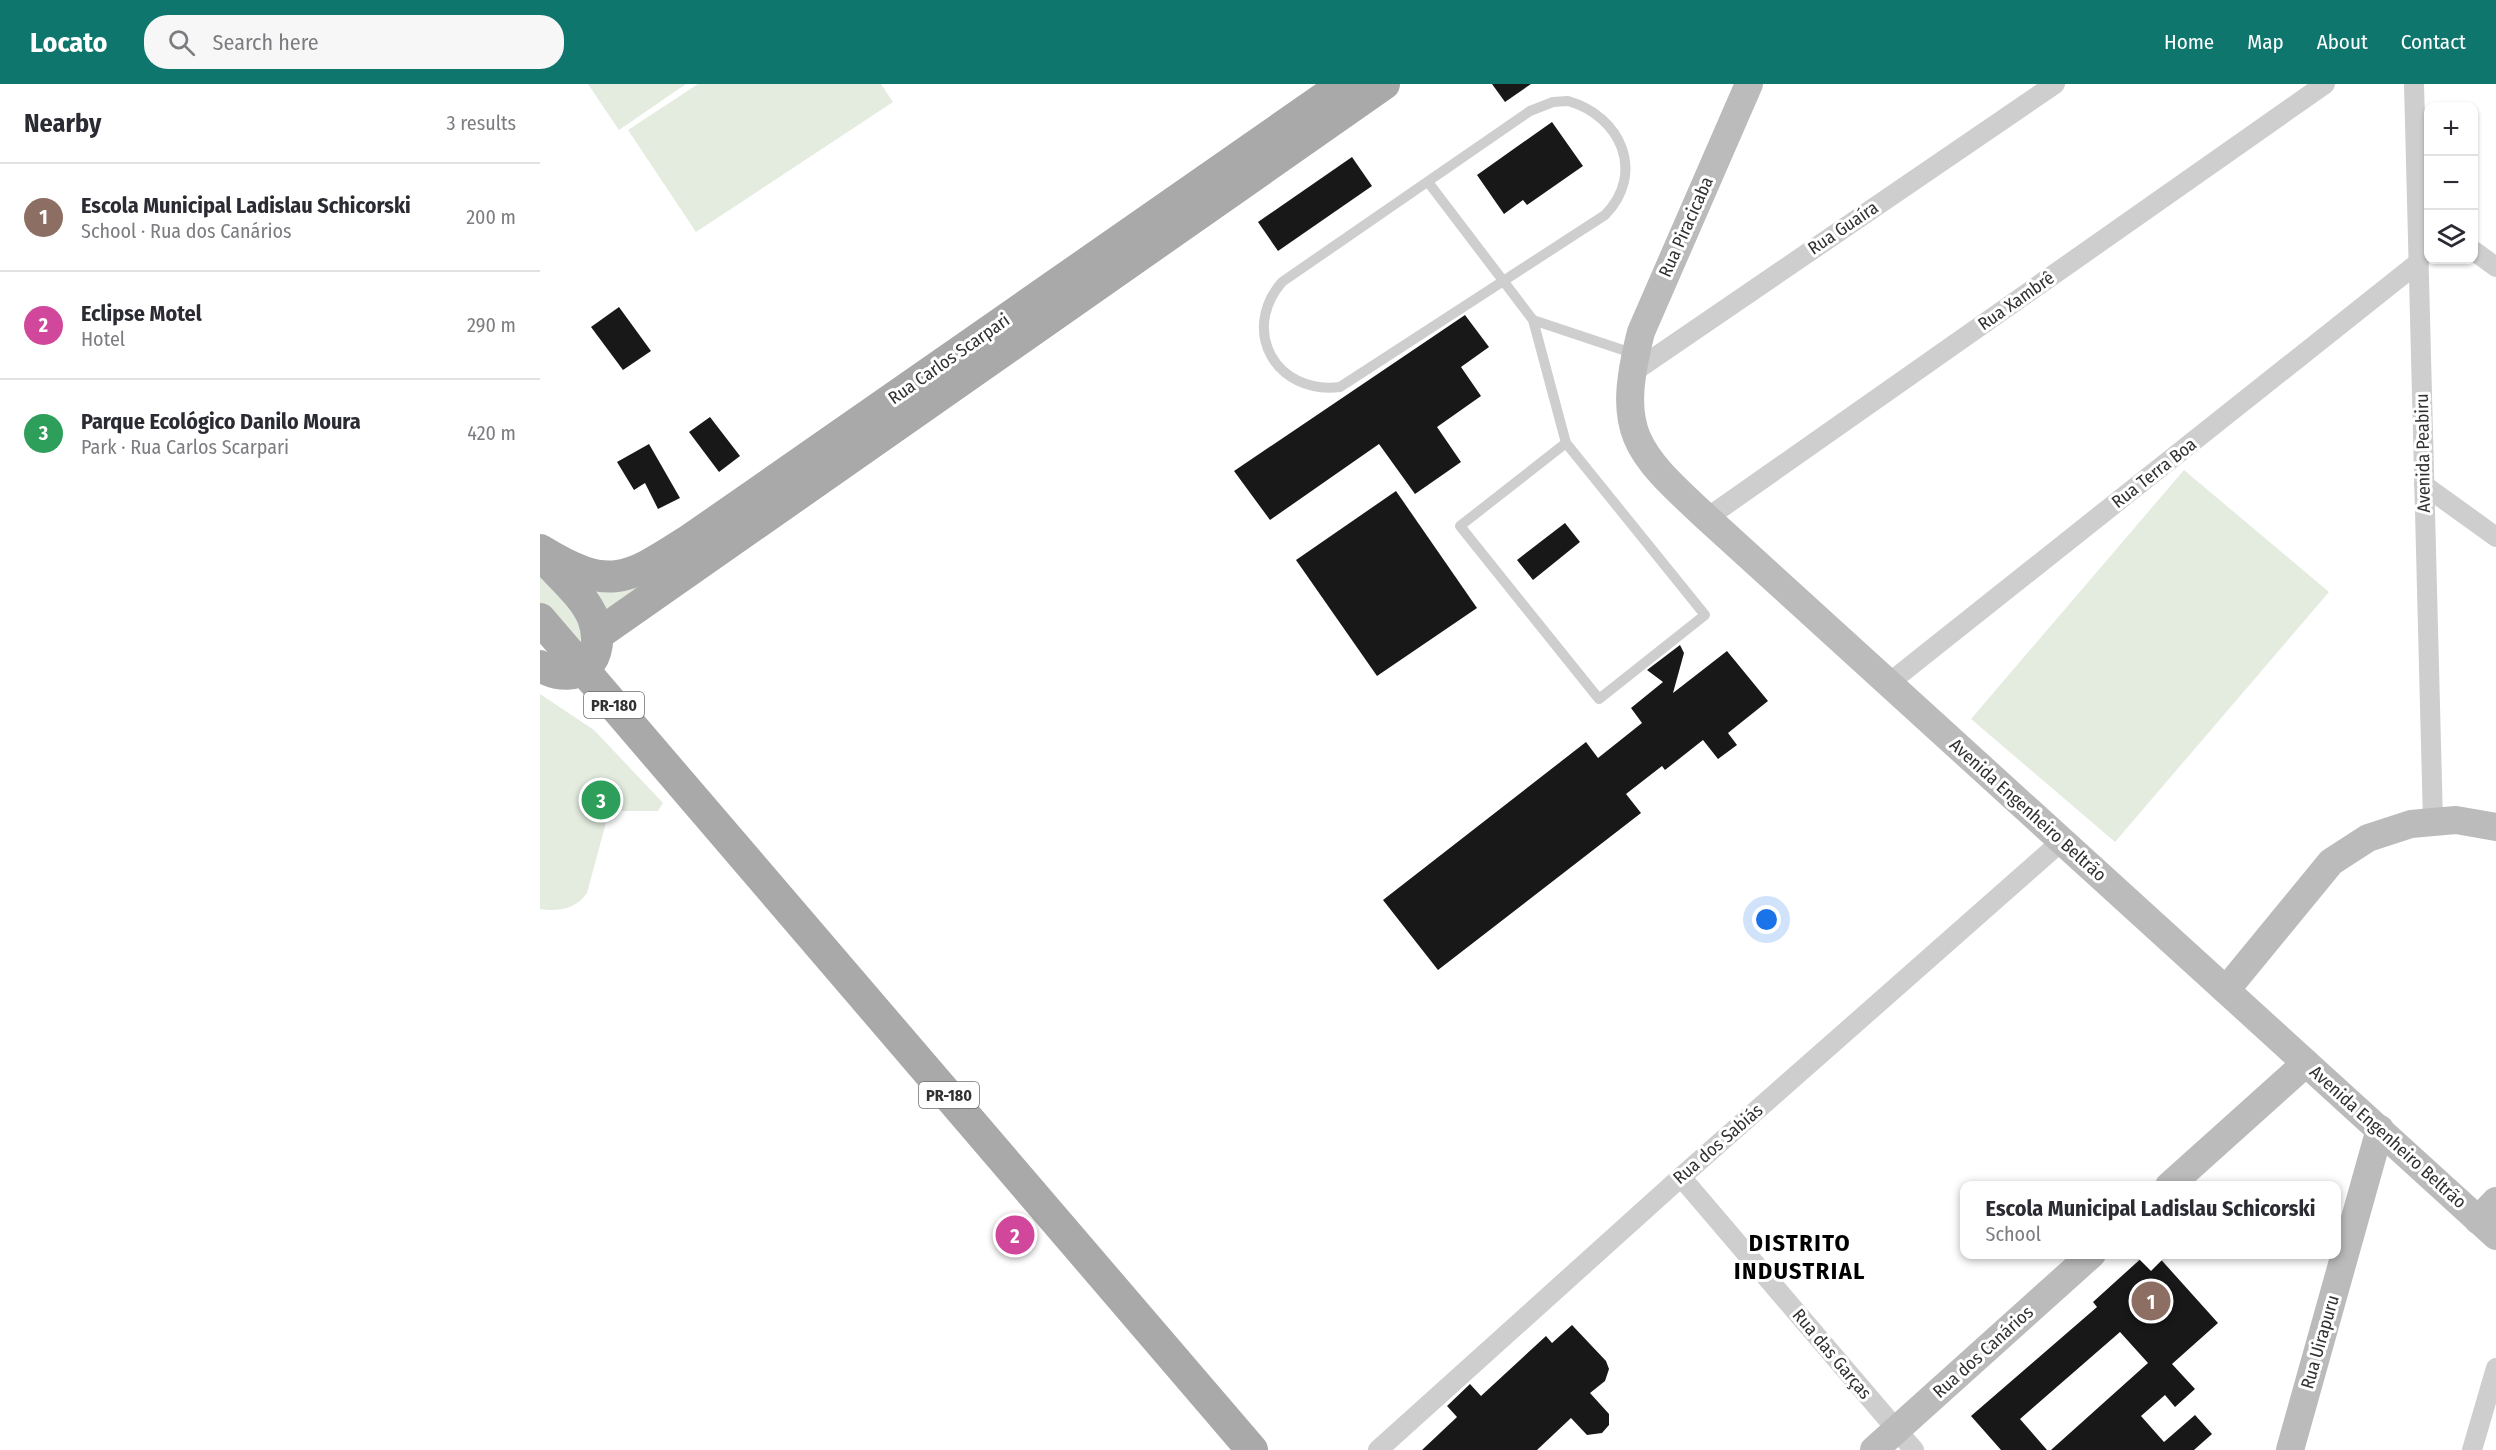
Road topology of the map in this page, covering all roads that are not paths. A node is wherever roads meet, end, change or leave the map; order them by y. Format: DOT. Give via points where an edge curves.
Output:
graph roads {
  1 [pos="1344,84"];
  2 [pos="1384,84"];
  3 [pos="1749,84"];
  4 [pos="2055,84"];
  5 [pos="2325,84"];
  6 [pos="2414,84"];
  7 [pos="1428,182"];
  8 [pos="2423,216"];
  9 [pos="2478,254"];
  10 [pos="2419,262"];
  11 [pos="2496,267"];
  12 [pos="1503,281"];
  13 [pos="1533,320"];
  14 [pos="1633,363"];
  15 [pos="1566,443"];
  16 [pos="2424,485"];
  17 [pos="1707,518"];
  18 [pos="732,526"];
  19 [pos="2496,537"];
  20 [pos="540,552"];
  21 [pos="540,619"];
  22 [pos="591,651"];
  23 [pos="545,668"];
  24 [pos="1889,683"];
  25 [pos="646,740"];
  26 [pos="2433,822"];
  27 [pos="2496,827"];
  28 [pos="2062,841"];
  29 [pos="2226,990"];
  30 [pos="2307,1063"];
  31 [pos="2380,1129"];
  32 [pos="1681,1177"];
  33 [pos="2174,1181"];
  34 [pos="2490,1219"];
  35 [pos="2087,1259"];
  36 [pos="2496,1368"];
  37 [pos="1905,1440"];
  38 [pos="1252,1450"];
  39 [pos="1378,1450"];
  40 [pos="1874,1450"];
  41 [pos="2290,1450"];
  42 [pos="2472,1450"];
  1 -- 18 [label="main road, Rua Carlos Scarpari"];
  2 -- 18 [label="main road, Rua Carlos Scarpari"];
  3 -- 14 [label="street, Rua Piracicaba" via="1641,332"];
  4 -- 14 [label="street, Rua Guaíra"];
  5 -- 17 [label="street, Rua Xambrê"];
  6 -- 8 [label="street, Avenida Peabiru"];
  7 -- 12 [label="lane"];
  7 -- 12 [label="lane" via="1539,106 1568,100 1595,111 1609,122 1624,152 1617,200 1605,215"];
  7 -- 12 [label="lane" via="1294,273 1273,292 1266,306 1263,336 1280,369 1312,387 1340,387"];
  8 -- 10 [label="street, Avenida Peabiru"];
  9 -- 11 [label="street"];
  10 -- 16 [label="street, Avenida Peabiru"];
  10 -- 24 [label="street, Rua Terra Boa"];
  12 -- 13 [label="lane"];
  13 -- 14 [label="lane"];
  13 -- 15 [label="lane"];
  14 -- 17 [label="street, Avenida Engenheiro Beltrão" via="1632,425 1645,457"];
  15 -- 15 [label="lane" via="1705,615 1599,699 1460,526"];
  16 -- 19 [label="street"];
  16 -- 26 [label="street, Avenida Peabiru"];
  17 -- 24 [label="street, Avenida Engenheiro Beltrão"];
  18 -- 20 [label="main road, Rua Carlos Scarpari" via="640,571 620,576 588,574"];
  18 -- 22 [label="main road, Rua Carlos Scarpari"];
  20 -- 22 [label="main road" via="592,616"];
  21 -- 22 [label="main road, PR-180"];
  22 -- 23 [label="main road" via="573,675"];
  22 -- 25 [label="main road, PR-180"];
  23 -- 25 [label="main road"];
  24 -- 28 [label="street, Avenida Engenheiro Beltrão"];
  25 -- 38 [label="main road, PR-180"];
  26 -- 27 [label="street" via="2456,820"];
  26 -- 29 [label="street" via="2411,824 2368,838 2331,862"];
  28 -- 29 [label="street, Avenida Engenheiro Beltrão"];
  28 -- 32 [label="street, Rua dos Sabiás"];
  29 -- 30 [label="street, Avenida Engenheiro Beltrão"];
  30 -- 31 [label="street, Avenida Engenheiro Beltrão"];
  30 -- 33 [label="street"];
  31 -- 34 [label="street, Avenida Engenheiro Beltrão"];
  31 -- 41 [label="street, Rua Uirapuru"];
  32 -- 37 [label="street, Rua das Garças"];
  32 -- 39 [label="street, Rua dos Sabiás"];
  35 -- 37 [label="street, Rua dos Canários"];
  36 -- 42 [label="street"];
  37 -- 40 [label="street, Rua dos Canários"];
}
